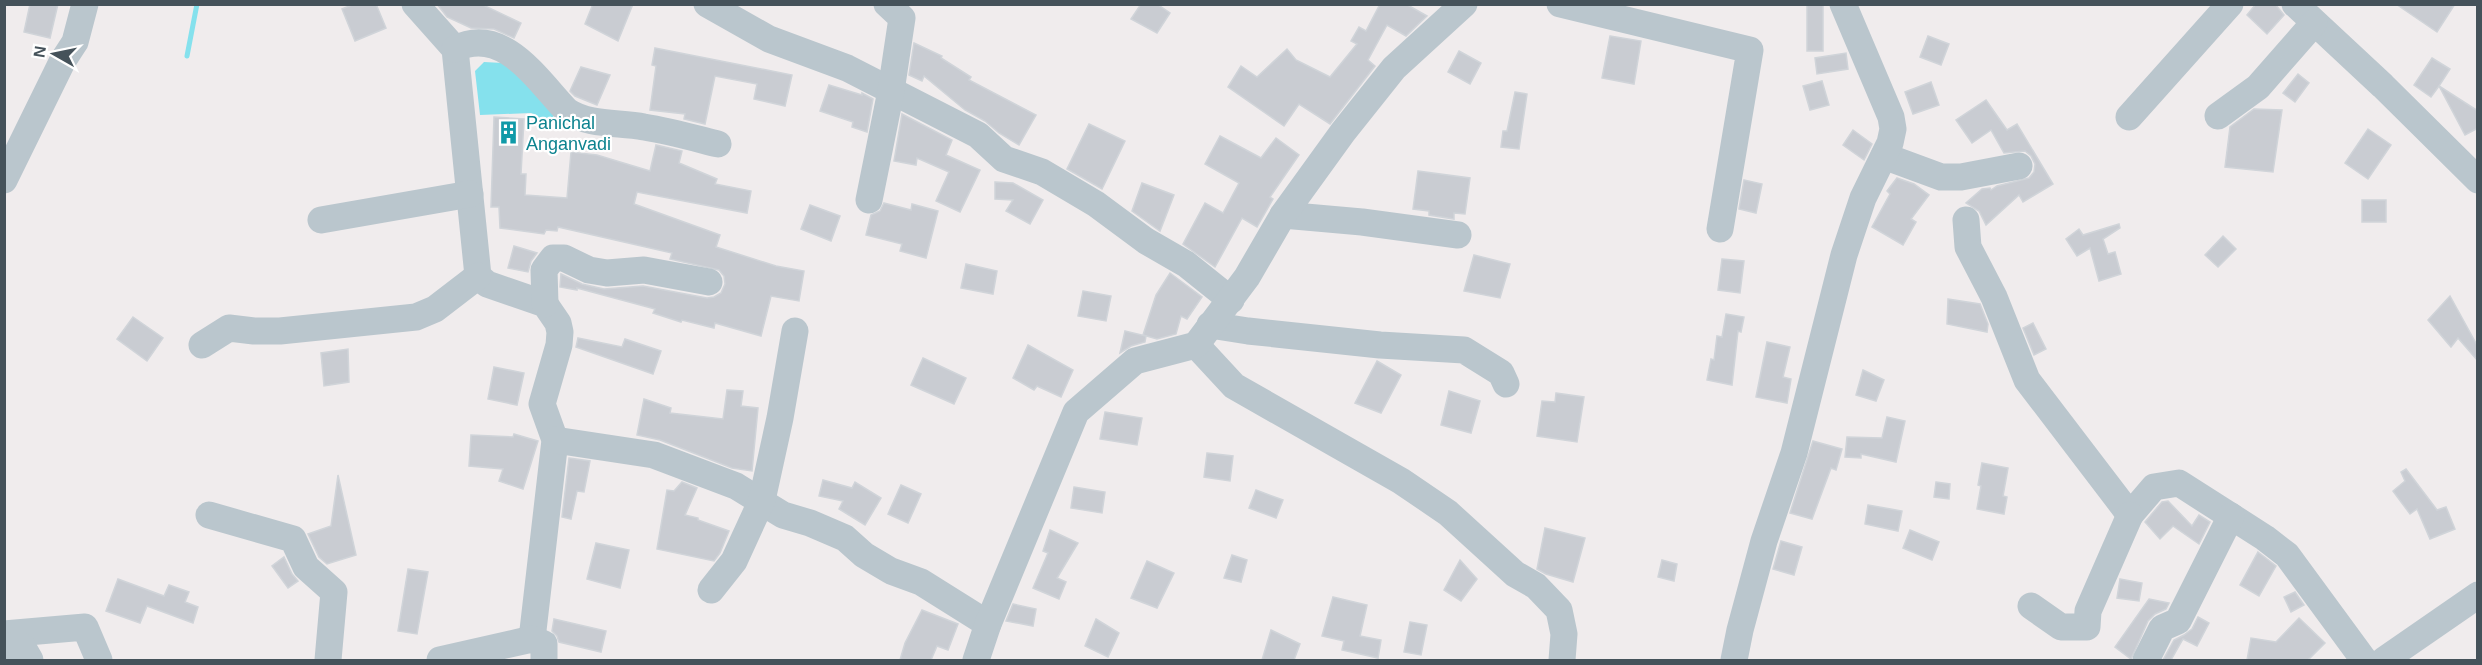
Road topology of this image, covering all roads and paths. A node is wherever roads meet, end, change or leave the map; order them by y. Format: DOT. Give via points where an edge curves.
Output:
graph roads {
  1 [pos="86,4"];
  2 [pos="415,4"];
  3 [pos="707,4"];
  4 [pos="887,4"];
  5 [pos="1464,4"];
  6 [pos="1560,4"];
  7 [pos="1843,4"];
  8 [pos="2230,4"];
  9 [pos="2305,14"];
  10 [pos="455,49"];
  11 [pos="891,91"];
  12 [pos="2218,116"];
  13 [pos="2129,117"];
  14 [pos="718,144"];
  15 [pos="1884,156"];
  16 [pos="2019,166"];
  17 [pos="4,180"];
  18 [pos="2478,180"];
  19 [pos="470,194"];
  20 [pos="869,200"];
  21 [pos="1283,215"];
  22 [pos="321,220"];
  23 [pos="1966,220"];
  24 [pos="1720,230"];
  25 [pos="1458,235"];
  26 [pos="478,276"];
  27 [pos="709,282"];
  28 [pos="1231,300"];
  29 [pos="545,304"];
  30 [pos="795,331"];
  31 [pos="1203,335"];
  32 [pos="202,345"];
  33 [pos="1506,384"];
  34 [pos="555,440"];
  35 [pos="762,500"];
  36 [pos="209,515"];
  37 [pos="2130,515"];
  38 [pos="2231,516"];
  39 [pos="711,590"];
  40 [pos="2478,595"];
  41 [pos="2031,606"];
  42 [pos="988,624"];
  43 [pos="4,634"];
  44 [pos="545,651"];
  45 [pos="4,652"];
  46 [pos="30,660"];
  47 [pos="99,660"];
  48 [pos="328,660"];
  49 [pos="440,660"];
  50 [pos="976,660"];
  51 [pos="1562,660"];
  52 [pos="1734,660"];
  53 [pos="2146,660"];
  54 [pos="2364,660"];
  55 [pos="2384,660"];
  1 -- 17 [label="street" via="75,42"];
  2 -- 10 [label="street"];
  3 -- 11 [label="street" via="769,39 847,68"];
  4 -- 11 [label="street" via="902,18"];
  5 -- 21 [label="street" via="1394,68"];
  6 -- 24 [label="street" via="1750,50"];
  7 -- 15 [label="street" via="1891,117 1893,129"];
  8 -- 13 [label="street"];
  9 -- 12 [label="street" via="2258,87"];
  9 -- 18 [label="street"];
  10 -- 14 [label="street" via="476,41 519,58 575,117 642,126"];
  10 -- 19 [label="street"];
  11 -- 20 [label="street"];
  11 -- 28 [label="street" via="978,135 1004,159 1042,172 1096,204 1146,241 1186,264"];
  15 -- 16 [label="street" via="1941,177"];
  15 -- 52 [label="street" via="1863,198 1844,255 1794,453 1764,541"];
  19 -- 22 [label="street"];
  19 -- 26 [label="street"];
  21 -- 25 [label="street"];
  21 -- 28 [label="street"];
  23 -- 37 [label="street" via="1968,247 1994,297 2027,380"];
  26 -- 29 [label="street" via="487,284"];
  26 -- 32 [label="street" via="435,309 416,317 280,332 229,328"];
  27 -- 29 [label="street" via="644,270 607,273 553,258 544,270"];
  28 -- 31 [label="street"];
  29 -- 34 [label="street" via="560,332 542,404"];
  30 -- 35 [label="street"];
  31 -- 33 [label="street" via="1248,332 1464,350 1501,373"];
  31 -- 42 [label="street" via="1135,361 1076,412"];
  31 -- 51 [label="street" via="1234,386 1401,481 1448,513 1515,574 1536,586 1559,610 1564,634"];
  34 -- 35 [label="street" via="654,455"];
  34 -- 44 [label="street"];
  35 -- 39 [label="street" via="734,561"];
  35 -- 42 [label="street" via="783,515 845,538 864,555 921,582"];
  36 -- 48 [label="street" via="293,539 306,567 334,592"];
  37 -- 38 [label="street" via="2154,487 2179,483"];
  37 -- 41 [label="street" via="2088,611 2087,627 2061,627"];
  38 -- 53 [label="street" via="2178,621 2162,628"];
  38 -- 54 [label="street" via="2287,555"];
  40 -- 55 [label="street"];
  42 -- 50 [label="street"];
  43 -- 47 [label="street" via="85,627"];
  44 -- 49 [label="street"];
  45 -- 46 [label="street" via="11,646 22,646"];
}
